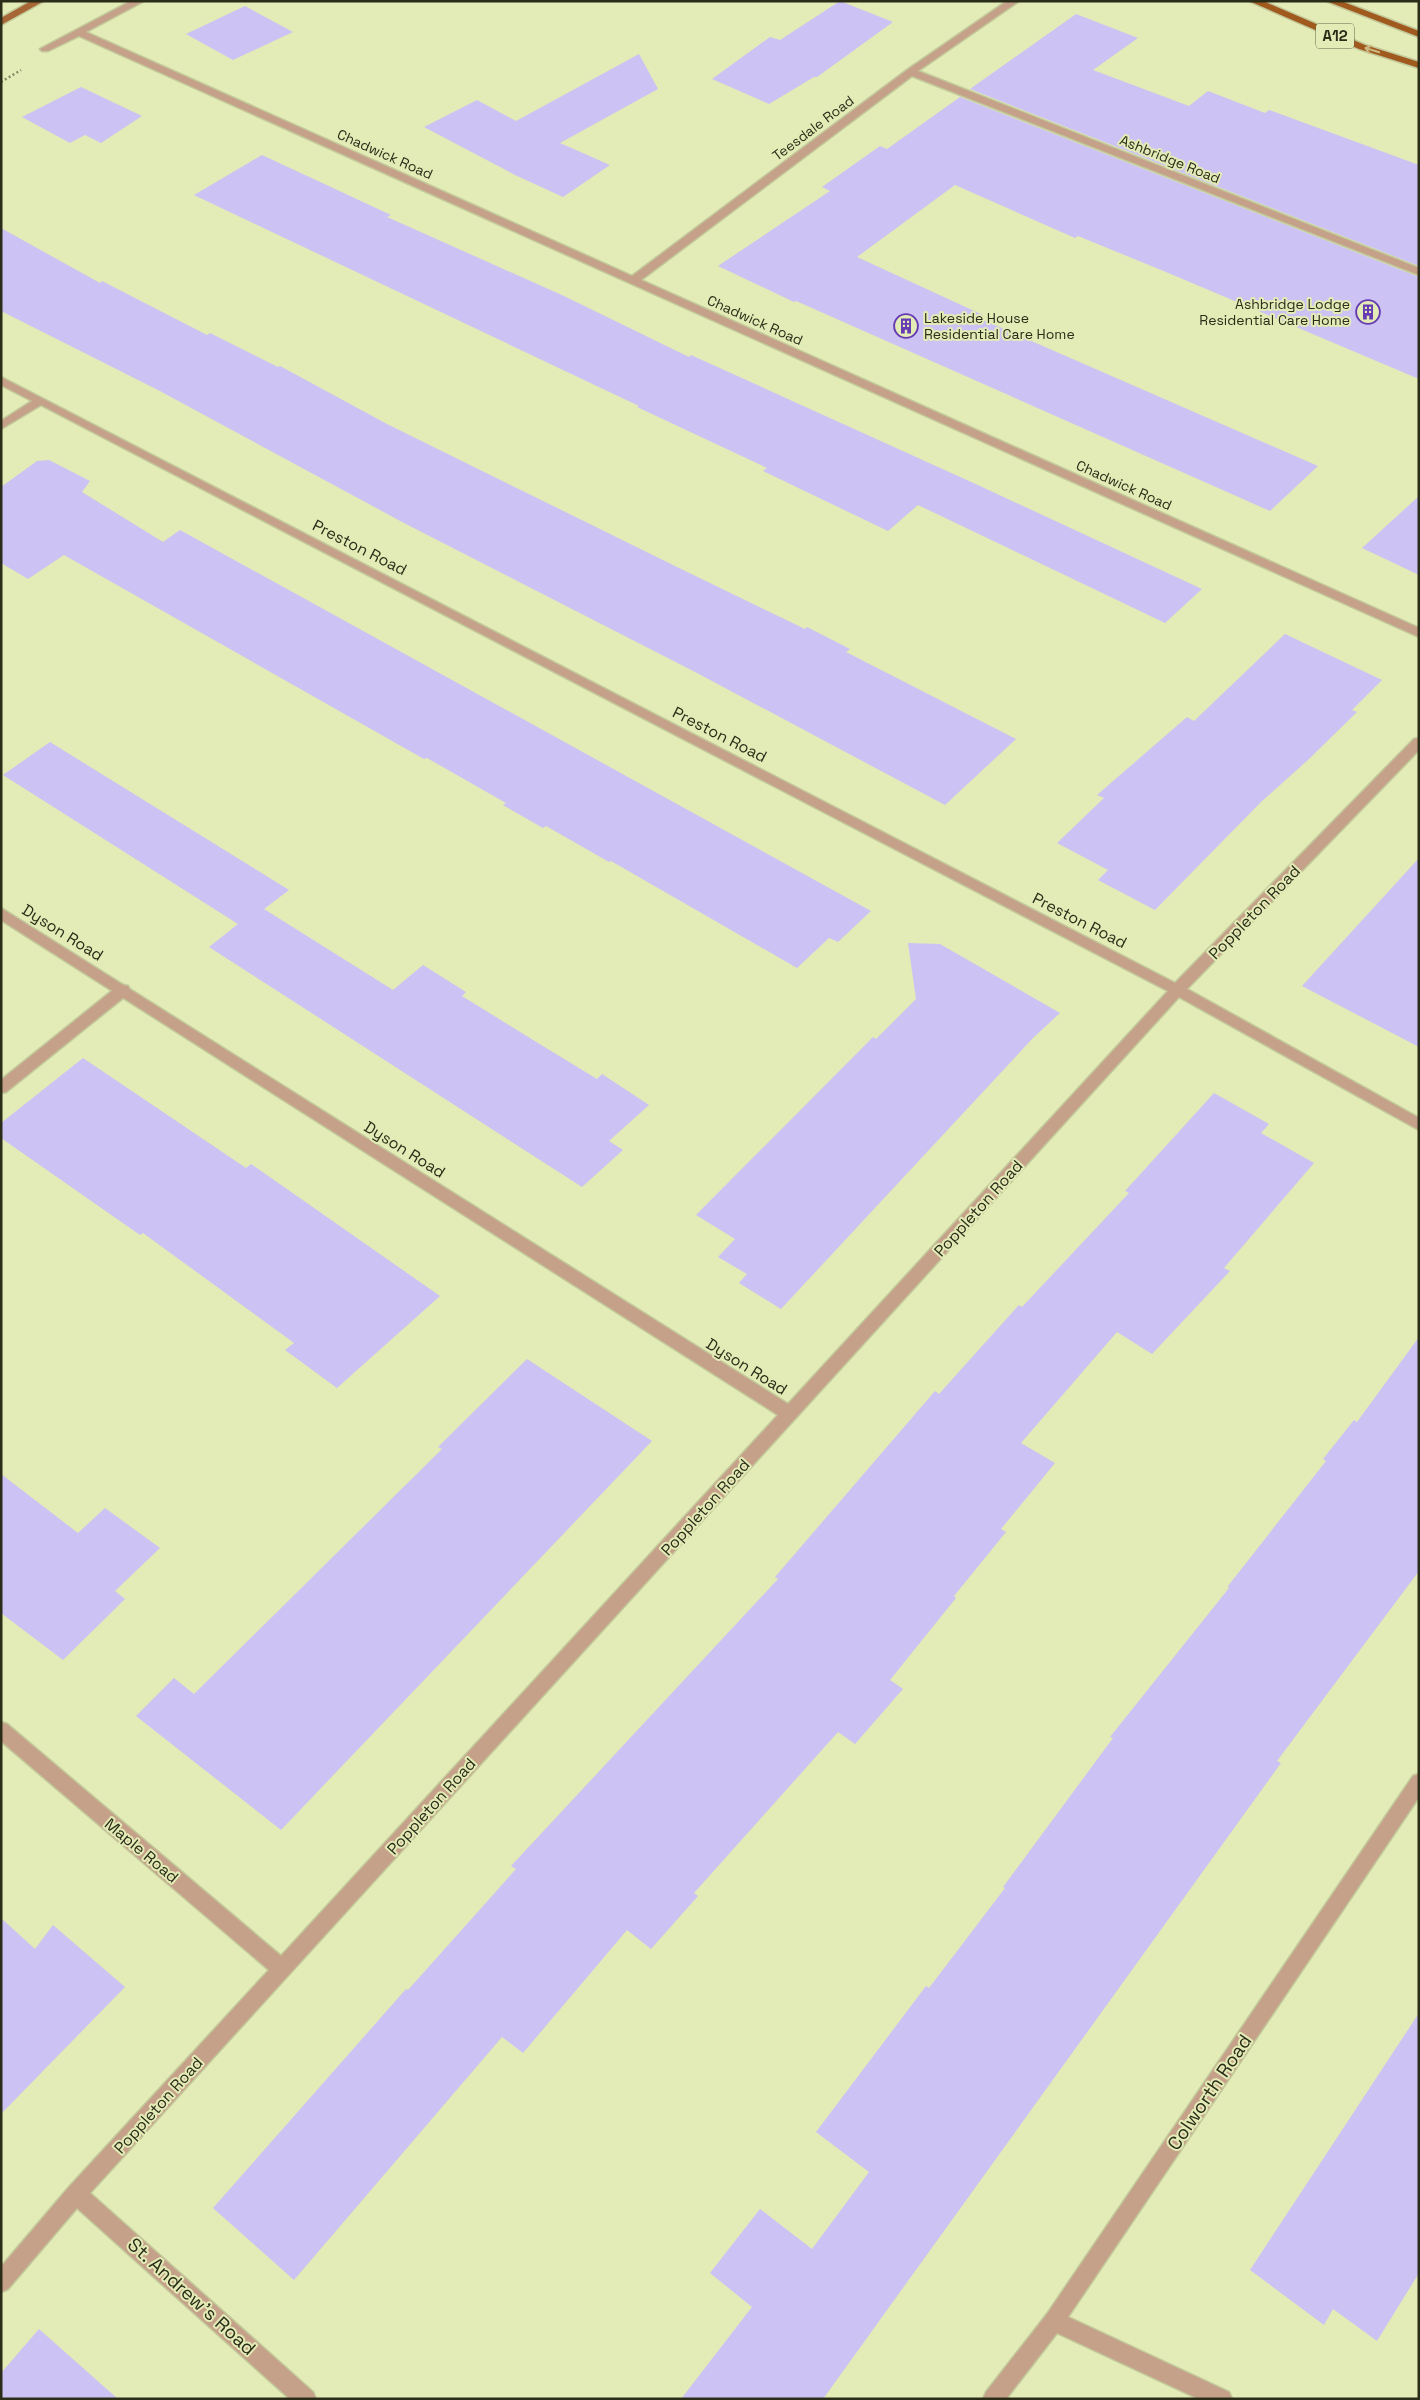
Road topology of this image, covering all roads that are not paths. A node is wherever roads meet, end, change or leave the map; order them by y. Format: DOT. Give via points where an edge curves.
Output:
graph roads {
  1 [pos="39,1"];
  2 [pos="139,1"];
  3 [pos="1014,1"];
  4 [pos="1254,1"];
  5 [pos="1331,1"];
  6 [pos="1,22"];
  7 [pos="79,32"];
  8 [pos="1419,34"];
  9 [pos="45,49"];
  10 [pos="1419,65"];
  11 [pos="911,72"];
  12 [pos="1419,272"];
  13 [pos="632,281"];
  14 [pos="1,380"];
  15 [pos="39,401"];
  16 [pos="1,426"];
  17 [pos="1419,633"];
  18 [pos="1419,742"];
  19 [pos="1,913"];
  20 [pos="123,990"];
  21 [pos="1178,990"];
  22 [pos="1,1088"];
  23 [pos="1419,1125"];
  24 [pos="790,1414"];
  25 [pos="1,1730"];
  26 [pos="1419,1782"];
  27 [pos="282,1969"];
  28 [pos="76,2194"];
  29 [pos="1,2282"];
  30 [pos="1054,2321"];
  31 [pos="306,2399"];
  32 [pos="993,2399"];
  33 [pos="1222,2399"];
  1 -- 6 [label="main road"];
  2 -- 7 [label="street"];
  3 -- 11 [label="street, Teesdale Road"];
  10 -- 4 [label="highway, A12, one-way" via="1362,47"];
  5 -- 8 [label="highway, A12"];
  7 -- 9 [label="street"];
  7 -- 13 [label="street, Chadwick Road"];
  11 -- 12 [label="street, Ashbridge Road"];
  11 -- 13 [label="street, Teesdale Road"];
  13 -- 17 [label="street, Chadwick Road"];
  14 -- 15 [label="street, Preston Road"];
  15 -- 16 [label="street"];
  15 -- 21 [label="street, Preston Road"];
  18 -- 21 [label="street, Poppleton Road"];
  19 -- 20 [label="street, Dyson Road"];
  20 -- 22 [label="street"];
  20 -- 24 [label="street, Dyson Road"];
  21 -- 23 [label="street, Preston Road"];
  21 -- 24 [label="street, Poppleton Road"];
  24 -- 27 [label="street, Poppleton Road"];
  25 -- 27 [label="street, Maple Road"];
  26 -- 30 [label="street, Colworth Road"];
  27 -- 28 [label="street, Poppleton Road"];
  28 -- 29 [label="street, Poppleton Road"];
  28 -- 31 [label="street, St. Andrew's Road"];
  30 -- 32 [label="street, Colworth Road"];
  30 -- 33 [label="street"];
}
